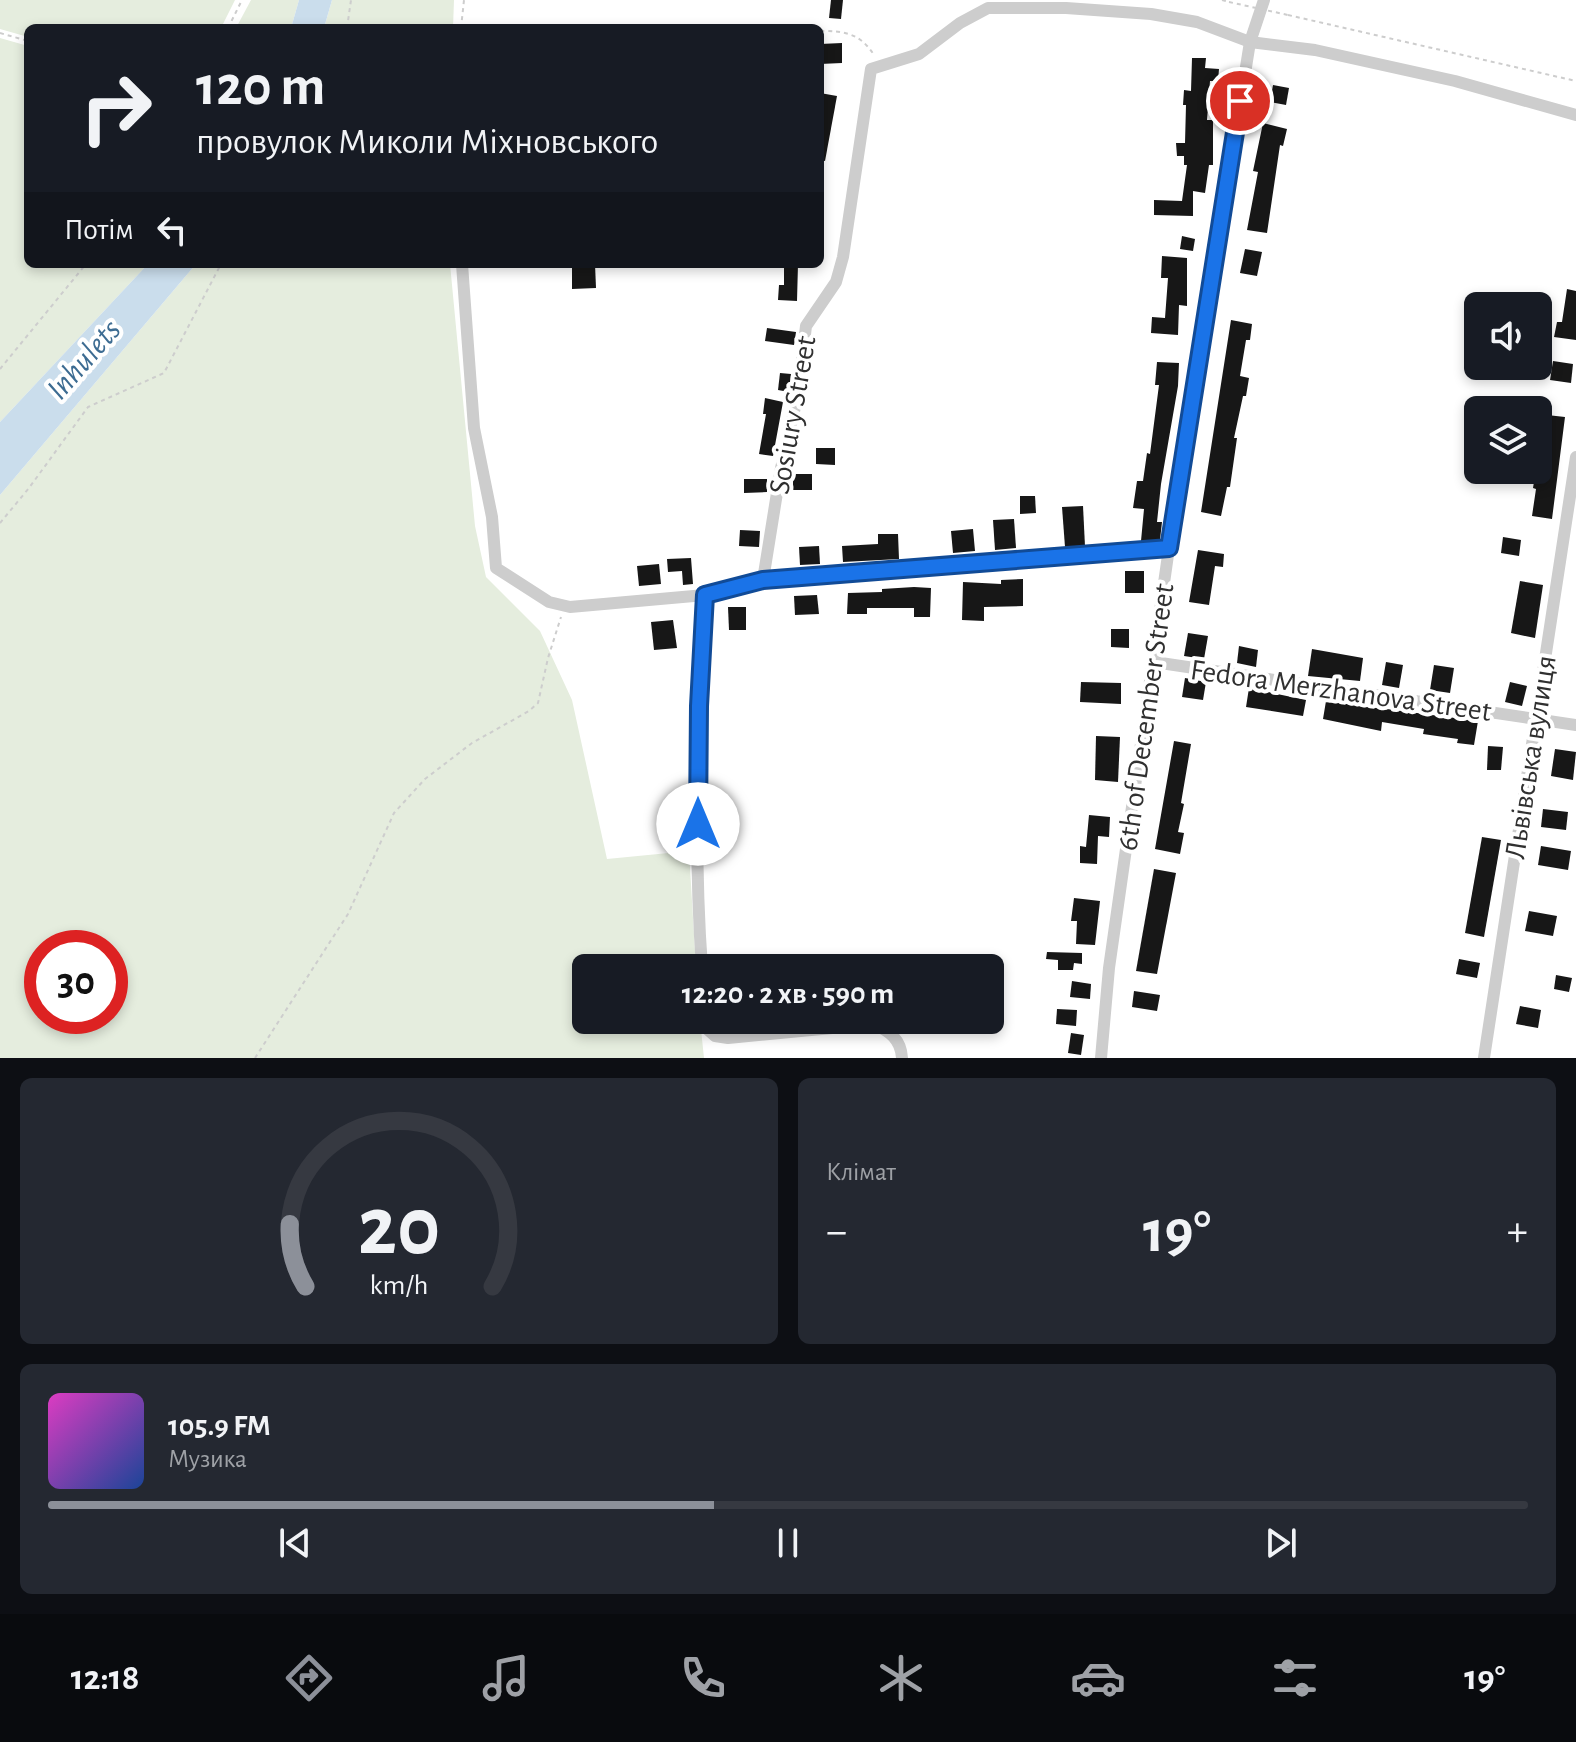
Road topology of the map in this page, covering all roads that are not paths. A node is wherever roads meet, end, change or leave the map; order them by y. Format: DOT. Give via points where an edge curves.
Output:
graph roads {
  1 [pos="1264,0"];
  2 [pos="1250,42"];
  3 [pos="1576,115"];
  4 [pos="462,268"];
  5 [pos="1576,457"];
  6 [pos="1169,548"];
  7 [pos="763,580"];
  8 [pos="705,595"];
  9 [pos="1154,662"];
  10 [pos="1536,718"];
  11 [pos="1576,725"];
  12 [pos="701,954"];
  13 [pos="713,1034"];
  14 [pos="770,1034"];
  15 [pos="892,1034"];
  16 [pos="902,1058"];
  17 [pos="1101,1058"];
  18 [pos="1484,1058"];
  1 -- 2 [label="street, 6th of December Street"];
  2 -- 3 [label="street" via="1362,60"];
  2 -- 6 [label="street, 6th of December Street"];
  2 -- 7 [label="street, Sosiury Street" via="1197,22 1151,14 988,8 919,54 876,67 843,257 836,282 806,326"];
  4 -- 8 [label="street" via="474,428 496,568 549,602 570,607"];
  5 -- 10 [label="street, Львівська вулиця"];
  6 -- 7 [label="street"];
  6 -- 9 [label="street, 6th of December Street"];
  7 -- 8 [label="street"];
  8 -- 12 [label="street" via="699,722"];
  9 -- 10 [label="street, Fedora Merzhanova Street"];
  9 -- 17 [label="street, 6th of December Street" via="1109,968"];
  10 -- 11 [label="street, Fedora Merzhanova Street"];
  10 -- 18 [label="street, Львівська вулиця"];
  13 -- 14 [label="street"];
  15 -- 16 [label="street"];
}
